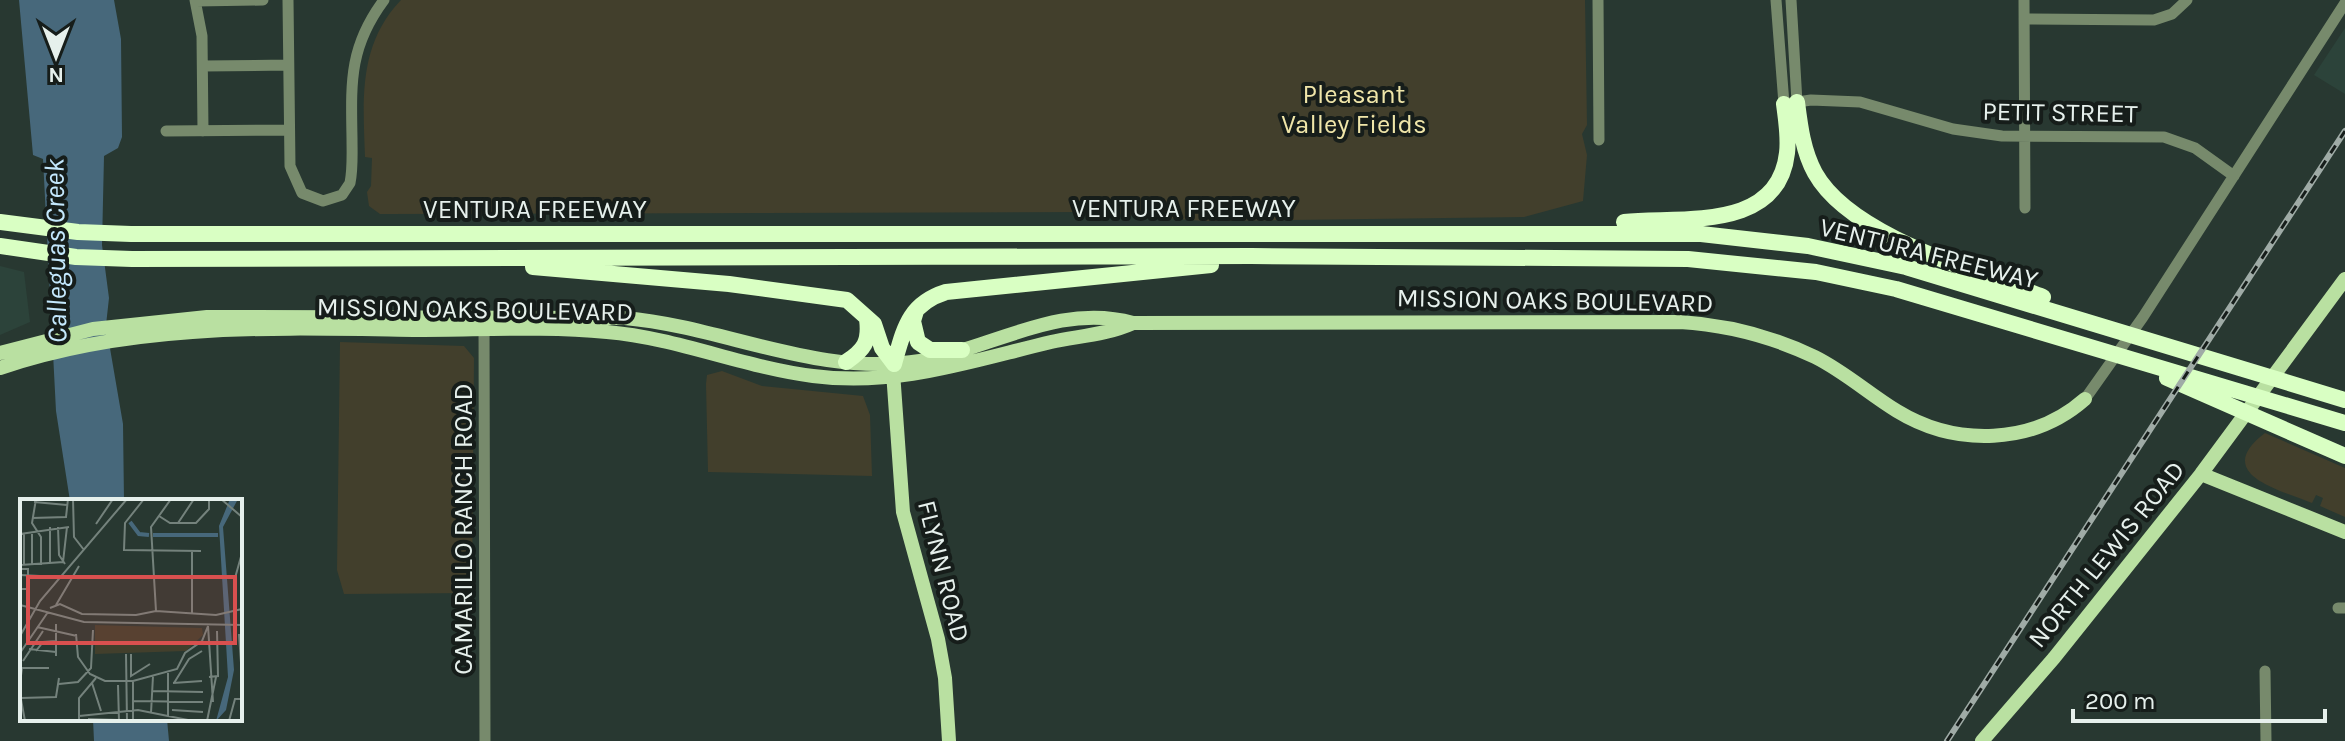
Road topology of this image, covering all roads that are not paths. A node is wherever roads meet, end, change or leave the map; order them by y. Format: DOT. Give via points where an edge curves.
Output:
graph roads {
  1 [pos="263,0"];
  2 [pos="288,0"];
  3 [pos="384,0"];
  4 [pos="1598,0"];
  5 [pos="1776,0"];
  6 [pos="1791,0"];
  7 [pos="2024,0"];
  8 [pos="2187,0"];
  9 [pos="196,1"];
  10 [pos="2345,3"];
  11 [pos="2024,19"];
  12 [pos="288,65"];
  13 [pos="203,66"];
  14 [pos="1790,103"];
  15 [pos="289,130"];
  16 [pos="166,131"];
  17 [pos="203,131"];
  18 [pos="2025,137"];
  19 [pos="1599,140"];
  20 [pos="2234,176"];
  21 [pos="2025,208"];
  22 [pos="0,222"];
  23 [pos="1535,231"];
  24 [pos="0,246"];
  25 [pos="1300,256"];
  26 [pos="504,260"];
  27 [pos="2343,288"];
  28 [pos="917,306"];
  29 [pos="866,314"];
  30 [pos="412,317"];
  31 [pos="2077,318"];
  32 [pos="1133,323"];
  33 [pos="484,324"];
  34 [pos="146,329"];
  35 [pos="329,329"];
  36 [pos="962,350"];
  37 [pos="28,352"];
  38 [pos="2107,352"];
  39 [pos="0,353"];
  40 [pos="846,362"];
  41 [pos="0,368"];
  42 [pos="893,371"];
  43 [pos="2319,387"];
  44 [pos="2345,389"];
  45 [pos="2085,399"];
  46 [pos="2345,400"];
  47 [pos="2345,423"];
  48 [pos="2345,456"];
  49 [pos="2201,474"];
  50 [pos="2345,532"];
  51 [pos="2265,671"];
  52 [pos="485,741"];
  53 [pos="949,741"];
  54 [pos="1982,741"];
  55 [pos="2266,741"];
  1 -- 9 [label="street"];
  2 -- 12 [label="street"];
  3 -- 15 [label="street" via="356,49 351,80 352,176 342,195 323,201 302,193 291,174"];
  4 -- 19 [label="street"];
  5 -- 14 [label="street"];
  6 -- 14 [label="street"];
  7 -- 11 [label="street"];
  8 -- 11 [label="street" via="2172,14 2154,20"];
  9 -- 13 [label="street"];
  10 -- 20 [label="street"];
  11 -- 18 [label="street"];
  12 -- 13 [label="street"];
  12 -- 15 [label="street"];
  13 -- 17 [label="street"];
  14 -- 18 [label="street, PETIT STREET" via="1860,102 1953,129"];
  14 -- 23 [label="highway" via="1785,164 1775,186 1753,206 1721,217"];
  14 -- 31 [label="highway" via="1815,173 1853,216 2051,300"];
  15 -- 17 [label="street"];
  16 -- 17 [label="street"];
  18 -- 20 [label="street, PETIT STREET" via="2173,139"];
  18 -- 21 [label="street"];
  20 -- 45 [label="street"];
  22 -- 23 [label="highway, VENTURA FREEWAY" via="131,234"];
  23 -- 31 [label="highway, VENTURA FREEWAY" via="1701,234 1808,246 1919,270"];
  24 -- 26 [label="highway, VENTURA FREEWAY" via="132,259"];
  25 -- 26 [label="highway, VENTURA FREEWAY"];
  25 -- 28 [label="highway" via="946,292"];
  25 -- 38 [label="highway, VENTURA FREEWAY" via="1688,259 1766,266 1896,289"];
  26 -- 29 [label="highway" via="549,270 821,295 847,300"];
  27 -- 49 [label="main road, NORTH LEWIS ROAD"];
  28 -- 36 [label="highway" via="913,321 918,342 930,350"];
  28 -- 42 [label="highway" via="903,327"];
  29 -- 40 [label="highway" via="867,341"];
  29 -- 42 [label="highway"];
  30 -- 33 [label="main road, MISSION OAKS BOULEVARD"];
  30 -- 34 [label="main road, MISSION OAKS BOULEVARD" via="207,317"];
  30 -- 35 [label="main road" via="346,322"];
  31 -- 43 [label="highway, VENTURA FREEWAY"];
  32 -- 36 [label="main road, MISSION OAKS BOULEVARD" via="1112,317 1074,318"];
  32 -- 42 [label="main road, MISSION OAKS BOULEVARD" via="1110,333 1052,342 947,370"];
  32 -- 45 [label="main road, MISSION OAKS BOULEVARD" via="1722,325 1816,358 1918,422 1977,436 2034,429"];
  33 -- 35 [label="main road, MISSION OAKS BOULEVARD"];
  33 -- 40 [label="main road, MISSION OAKS BOULEVARD" via="644,320 778,352"];
  33 -- 42 [label="main road, MISSION OAKS BOULEVARD" via="627,334 814,377"];
  33 -- 52 [label="street, CAMARILLO RANCH ROAD"];
  34 -- 35 [label="main road, MISSION OAKS BOULEVARD"];
  34 -- 37 [label="main road, MISSION OAKS BOULEVARD" via="93,329"];
  36 -- 42 [label="main road, MISSION OAKS BOULEVARD"];
  37 -- 39 [label="main road, MISSION OAKS BOULEVARD"];
  37 -- 41 [label="main road, MISSION OAKS BOULEVARD"];
  38 -- 47 [label="highway, VENTURA FREEWAY"];
  38 -- 48 [label="highway"];
  40 -- 42 [label="main road, MISSION OAKS BOULEVARD"];
  42 -- 53 [label="main road, FLYNN ROAD" via="903,512 938,639"];
  43 -- 44 [label="highway"];
  43 -- 46 [label="highway"];
  49 -- 50 [label="main road"];
  49 -- 54 [label="main road, NORTH LEWIS ROAD"];
  51 -- 55 [label="street"];
}
